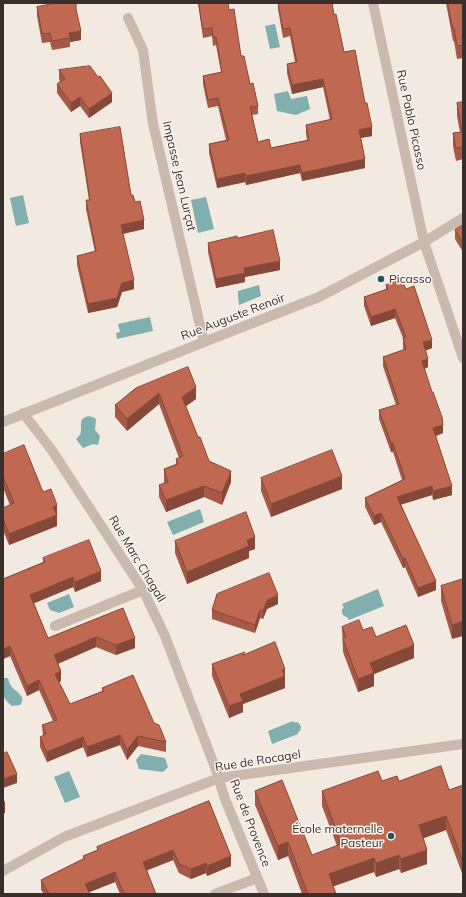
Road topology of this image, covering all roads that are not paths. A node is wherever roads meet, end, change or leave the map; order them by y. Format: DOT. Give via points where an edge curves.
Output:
graph roads {
  1 [pos="373,3"];
  2 [pos="128,18"];
  3 [pos="463,218"];
  4 [pos="424,242"];
  5 [pos="204,342"];
  6 [pos="463,358"];
  7 [pos="23,413"];
  8 [pos="3,422"];
  9 [pos="143,590"];
  10 [pos="55,626"];
  11 [pos="463,744"];
  12 [pos="219,778"];
  13 [pos="3,871"];
  14 [pos="257,878"];
  15 [pos="215,894"];
  16 [pos="264,894"];
  1 -- 4 [label="street, Rue Pablo Picasso"];
  2 -- 5 [label="street, Impasse Jean Lurçat" via="143,50 153,124"];
  3 -- 4 [label="street, Rue Auguste Renoir"];
  4 -- 5 [label="street, Rue Auguste Renoir" via="319,297"];
  4 -- 6 [label="street, Rue Pablo Picasso"];
  5 -- 7 [label="street, Rue Auguste Renoir"];
  7 -- 8 [label="street, Rue Auguste Renoir"];
  7 -- 9 [label="street, Rue Marc Chagall" via="51,448"];
  9 -- 10 [label="street"];
  9 -- 12 [label="street, Rue Marc Chagall" via="165,636"];
  11 -- 12 [label="street, Rue de Rocagel"];
  12 -- 13 [label="street, Rue de Rocagel" via="64,837"];
  12 -- 14 [label="street, Rue de Provence"];
  14 -- 15 [label="street, Rue de Provence"];
  14 -- 16 [label="street, Rue de Provence"];
}
